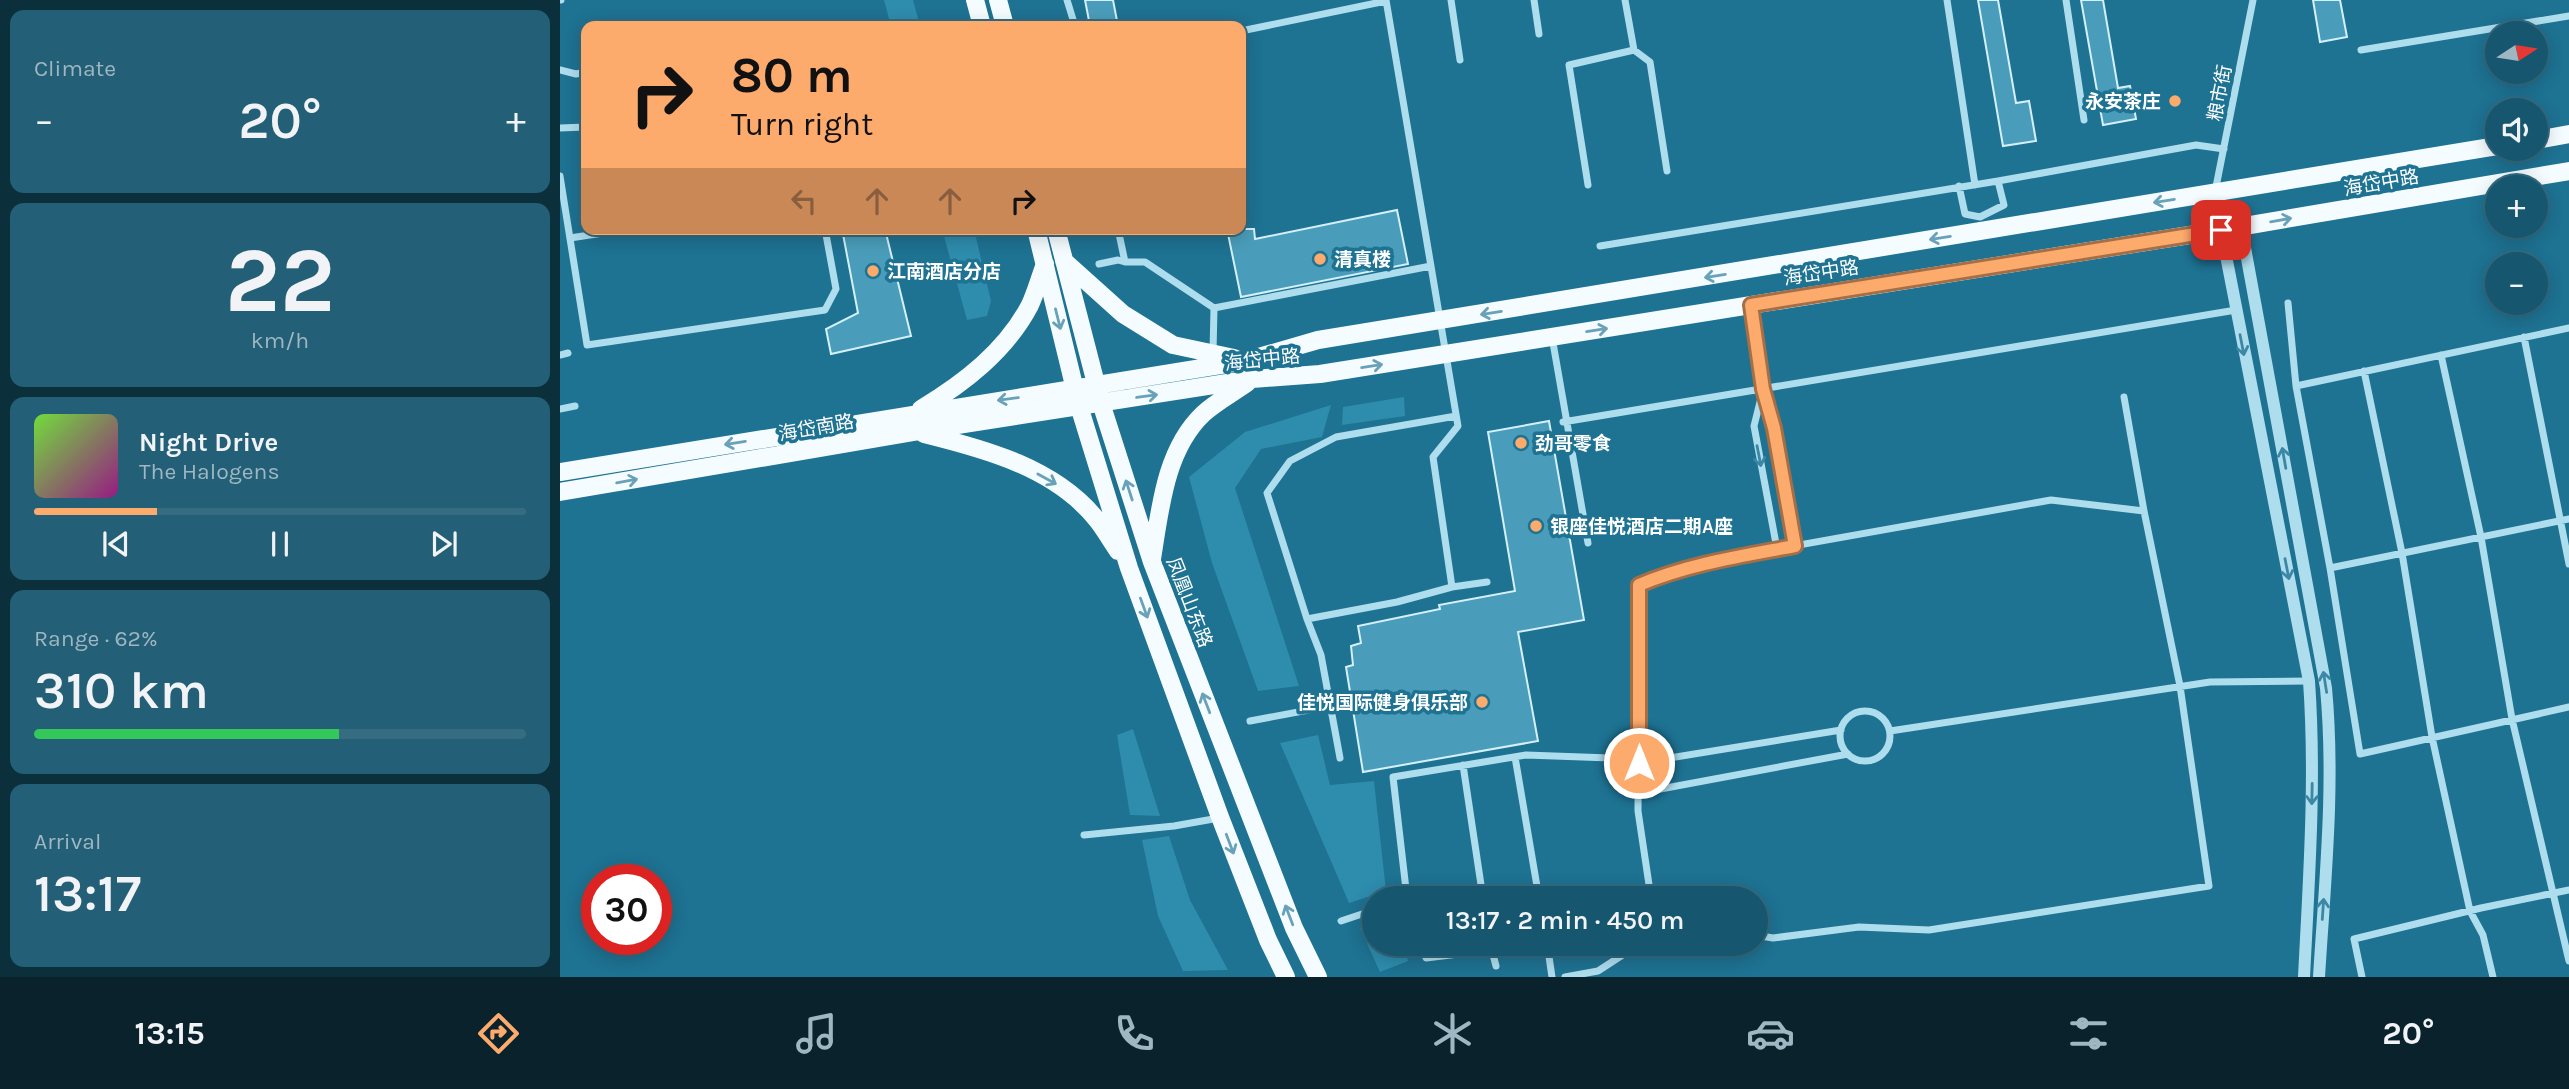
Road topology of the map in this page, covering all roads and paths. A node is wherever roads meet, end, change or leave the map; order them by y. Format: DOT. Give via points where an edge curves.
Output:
graph roads {
  1 [pos="975,0"];
  2 [pos="998,0"];
  3 [pos="1067,0"];
  4 [pos="1451,0"];
  5 [pos="1534,0"];
  6 [pos="1625,0"];
  7 [pos="1947,0"];
  8 [pos="2066,0"];
  9 [pos="2253,0"];
  10 [pos="1386,1"];
  11 [pos="2569,16"];
  12 [pos="981,21"];
  13 [pos="1004,21"];
  14 [pos="1073,21"];
  15 [pos="1246,31"];
  16 [pos="1539,34"];
  17 [pos="2361,50"];
  18 [pos="1634,51"];
  19 [pos="1460,60"];
  20 [pos="560,70"];
  21 [pos="581,73"];
  22 [pos="2084,120"];
  23 [pos="581,127"];
  24 [pos="560,128"];
  25 [pos="2569,134"];
  26 [pos="2548,138"];
  27 [pos="2485,148"];
  28 [pos="2224,149"];
  29 [pos="2569,171"];
  30 [pos="1667,172"];
  31 [pos="560,176"];
  32 [pos="1998,181"];
  33 [pos="1588,185"];
  34 [pos="1975,185"];
  35 [pos="1959,186"];
  36 [pos="2215,193"];
  37 [pos="1981,224"];
  38 [pos="2241,226"];
  39 [pos="2221,230"];
  40 [pos="585,235"];
  41 [pos="826,235"];
  42 [pos="1038,235"];
  43 [pos="1058,235"];
  44 [pos="1119,235"];
  45 [pos="570,237"];
  46 [pos="1600,246"];
  47 [pos="1064,261"];
  48 [pos="1125,262"];
  49 [pos="1045,264"];
  50 [pos="1099,264"];
  51 [pos="1431,266"];
  52 [pos="2288,303"];
  53 [pos="1751,305"];
  54 [pos="1214,308"];
  55 [pos="2236,310"];
  56 [pos="1441,321"];
  57 [pos="2569,328"];
  58 [pos="1552,337"];
  59 [pos="2524,337"];
  60 [pos="1213,354"];
  61 [pos="1447,354"];
  62 [pos="2441,355"];
  63 [pos="1245,361"];
  64 [pos="2364,371"];
  65 [pos="1252,379"];
  66 [pos="2296,386"];
  67 [pos="1763,389"];
  68 [pos="1098,395"];
  69 [pos="1077,397"];
  70 [pos="2124,397"];
  71 [pos="575,406"];
  72 [pos="560,409"];
  73 [pos="1456,416"];
  74 [pos="1563,422"];
  75 [pos="914,423"];
  76 [pos="560,472"];
  77 [pos="560,492"];
  78 [pos="2144,512"];
  79 [pos="2565,520"];
  80 [pos="2481,537"];
  81 [pos="1588,543"];
  82 [pos="1795,546"];
  83 [pos="1777,549"];
  84 [pos="2402,553"];
  85 [pos="1152,562"];
  86 [pos="2569,564"];
  87 [pos="1129,568"];
  88 [pos="2330,568"];
  89 [pos="1488,582"];
  90 [pos="1452,587"];
  91 [pos="1307,619"];
  92 [pos="2309,681"];
  93 [pos="2179,687"];
  94 [pos="1330,706"];
  95 [pos="2569,707"];
  96 [pos="2512,719"];
  97 [pos="1250,722"];
  98 [pos="1841,730"];
  99 [pos="1890,731"];
  100 [pos="2432,737"];
  101 [pos="1848,754"];
  102 [pos="1515,757"];
  103 [pos="1340,758"];
  104 [pos="1639,763"];
  105 [pos="1463,765"];
  106 [pos="1639,775"];
  107 [pos="1639,793"];
  108 [pos="1220,817"];
  109 [pos="1084,835"];
  110 [pos="1406,886"];
  111 [pos="1481,886"];
  112 [pos="1537,886"];
  113 [pos="1649,886"];
  114 [pos="2569,890"];
  115 [pos="2553,894"];
  116 [pos="2470,911"];
  117 [pos="1362,914"];
  118 [pos="1341,921"];
  119 [pos="1768,937"];
  120 [pos="1493,956"];
  121 [pos="1548,956"];
  122 [pos="1621,956"];
  123 [pos="2569,961"];
  124 [pos="1496,966"];
  125 [pos="1286,977"];
  126 [pos="1318,977"];
  127 [pos="1552,977"];
  128 [pos="1565,977"];
  129 [pos="2304,977"];
  130 [pos="2319,977"];
  131 [pos="2362,977"];
  132 [pos="2493,977"];
  1 -- 12 [label="main road"];
  2 -- 13 [label="main road"];
  3 -- 14 [label="street"];
  4 -- 19 [label="street"];
  5 -- 16 [label="street"];
  6 -- 18 [label="street"];
  7 -- 34 [label="street"];
  8 -- 22 [label="street"];
  9 -- 28 [label="street, 粮市街"];
  10 -- 15 [label="street"];
  10 -- 51 [label="street"];
  11 -- 17 [label="street"];
  18 -- 30 [label="street" via="1650,62"];
  18 -- 33 [label="street" via="1569,65"];
  20 -- 21 [label="street"];
  23 -- 24 [label="street"];
  25 -- 26 [label="main road"];
  27 -- 36 [label="main road, 海岱中路"];
  28 -- 32 [label="street" via="2196,145"];
  28 -- 36 [label="street, 粮市街"];
  38 -- 29 [label="main road, 海岱中路, one-way"];
  31 -- 45 [label="street"];
  32 -- 34 [label="street"];
  32 -- 37 [label="street" via="2004,205"];
  34 -- 35 [label="street"];
  35 -- 37 [label="street" via="1965,214"];
  35 -- 46 [label="street"];
  36 -- 37 [label="main road, 海岱中路, one-way"];
  37 -- 56 [label="main road, 海岱中路, one-way"];
  38 -- 39 [label="main road, 海岱中路"];
  130 -- 38 [label="street, one-way" via="2329,834 2331,742 2326,688"];
  39 -- 53 [label="main road, 海岱中路"];
  39 -- 55 [label="street"];
  40 -- 45 [label="street"];
  41 -- 45 [label="street" via="836,289 825,310 587,345"];
  42 -- 49 [label="main road"];
  43 -- 47 [label="main road, 凤凰山东路"];
  44 -- 48 [label="street"];
  47 -- 60 [label="main road" via="1149,331 1172,345"];
  47 -- 68 [label="main road, 凤凰山东路"];
  48 -- 50 [label="street"];
  48 -- 54 [label="street" via="1145,262"];
  49 -- 69 [label="main road, one-way"];
  49 -- 75 [label="main road" via="1030,305 998,350"];
  51 -- 54 [label="street"];
  51 -- 56 [label="street"];
  52 -- 66 [label="street"];
  58 -- 53 [label="main road, 海岱中路, one-way"];
  53 -- 67 [label="street"];
  54 -- 60 [label="street"];
  55 -- 67 [label="street"];
  55 -- 92 [label="street, one-way"];
  56 -- 61 [label="street"];
  56 -- 63 [label="main road, 海岱中路" via="1318,340"];
  57 -- 59 [label="street"];
  58 -- 61 [label="main road, 海岱中路"];
  58 -- 81 [label="street"];
  59 -- 62 [label="street"];
  59 -- 79 [label="street"];
  60 -- 63 [label="main road"];
  65 -- 61 [label="main road, 海岱中路, one-way" via="1320,374"];
  61 -- 73 [label="street"];
  62 -- 64 [label="street"];
  62 -- 80 [label="street"];
  63 -- 68 [label="main road, 海岱中路"];
  64 -- 66 [label="street"];
  64 -- 84 [label="street"];
  68 -- 65 [label="main road, 海岱中路, one-way"];
  65 -- 85 [label="main road" via="1203,414 1182,440 1164,490"];
  66 -- 88 [label="street"];
  67 -- 74 [label="street"];
  67 -- 82 [label="street"];
  67 -- 83 [label="street, one-way" via="1754,426"];
  68 -- 69 [label="main road, 海岱中路"];
  85 -- 68 [label="main road, 凤凰山东路, one-way"];
  69 -- 75 [label="main road, 海岱南路"];
  69 -- 87 [label="main road"];
  70 -- 78 [label="street"];
  71 -- 72 [label="street"];
  73 -- 90 [label="street" via="1458,426 1433,457"];
  73 -- 91 [label="street" via="1336,437 1290,461 1268,493"];
  75 -- 76 [label="main road, 海岱南路, one-way"];
  77 -- 75 [label="main road, 海岱南路, one-way"];
  75 -- 87 [label="main road, one-way" via="980,447 1067,491 1096,518"];
  78 -- 82 [label="street" via="2051,500"];
  78 -- 93 [label="street"];
  79 -- 80 [label="street"];
  79 -- 86 [label="street"];
  80 -- 84 [label="street"];
  80 -- 96 [label="street"];
  82 -- 83 [label="street"];
  83 -- 104 [label="street" via="1720,560 1639,585"];
  84 -- 88 [label="street"];
  84 -- 100 [label="street"];
  126 -- 85 [label="main road, 凤凰山东路, one-way" via="1294,928"];
  87 -- 108 [label="main road, one-way"];
  88 -- 100 [label="street" via="2360,754"];
  89 -- 90 [label="street"];
  90 -- 91 [label="street"];
  91 -- 94 [label="street" via="1321,655"];
  92 -- 93 [label="street" via="2210,682"];
  92 -- 129 [label="street, one-way" via="2313,763"];
  93 -- 99 [label="street"];
  93 -- 119 [label="street" via="2209,886 1930,930 1859,927"];
  94 -- 97 [label="street"];
  94 -- 103 [label="street"];
  95 -- 96 [label="street"];
  96 -- 100 [label="street"];
  96 -- 115 [label="street"];
  98 -- 99 [label="street" via="1850,716 1865,710 1881,716"];
  98 -- 101 [label="street"];
  98 -- 104 [label="street"];
  99 -- 101 [label="street" via="1888,746 1877,758 1862,760"];
  100 -- 116 [label="street"];
  101 -- 107 [label="street"];
  102 -- 105 [label="street"];
  102 -- 106 [label="street" via="1610,758"];
  102 -- 112 [label="street"];
  104 -- 106 [label="street"];
  105 -- 110 [label="street" via="1392,777"];
  105 -- 111 [label="street"];
  106 -- 107 [label="street"];
  107 -- 113 [label="street"];
  108 -- 109 [label="street"];
  108 -- 125 [label="main road, one-way"];
  114 -- 115 [label="street"];
  115 -- 116 [label="street"];
  115 -- 123 [label="street"];
  116 -- 131 [label="street" via="2354,939"];
  116 -- 132 [label="street" via="2483,935"];
  117 -- 118 [label="street"];
  120 -- 124 [label="street"];
  121 -- 127 [label="street"];
  122 -- 128 [label="street" via="1598,971"];
}
